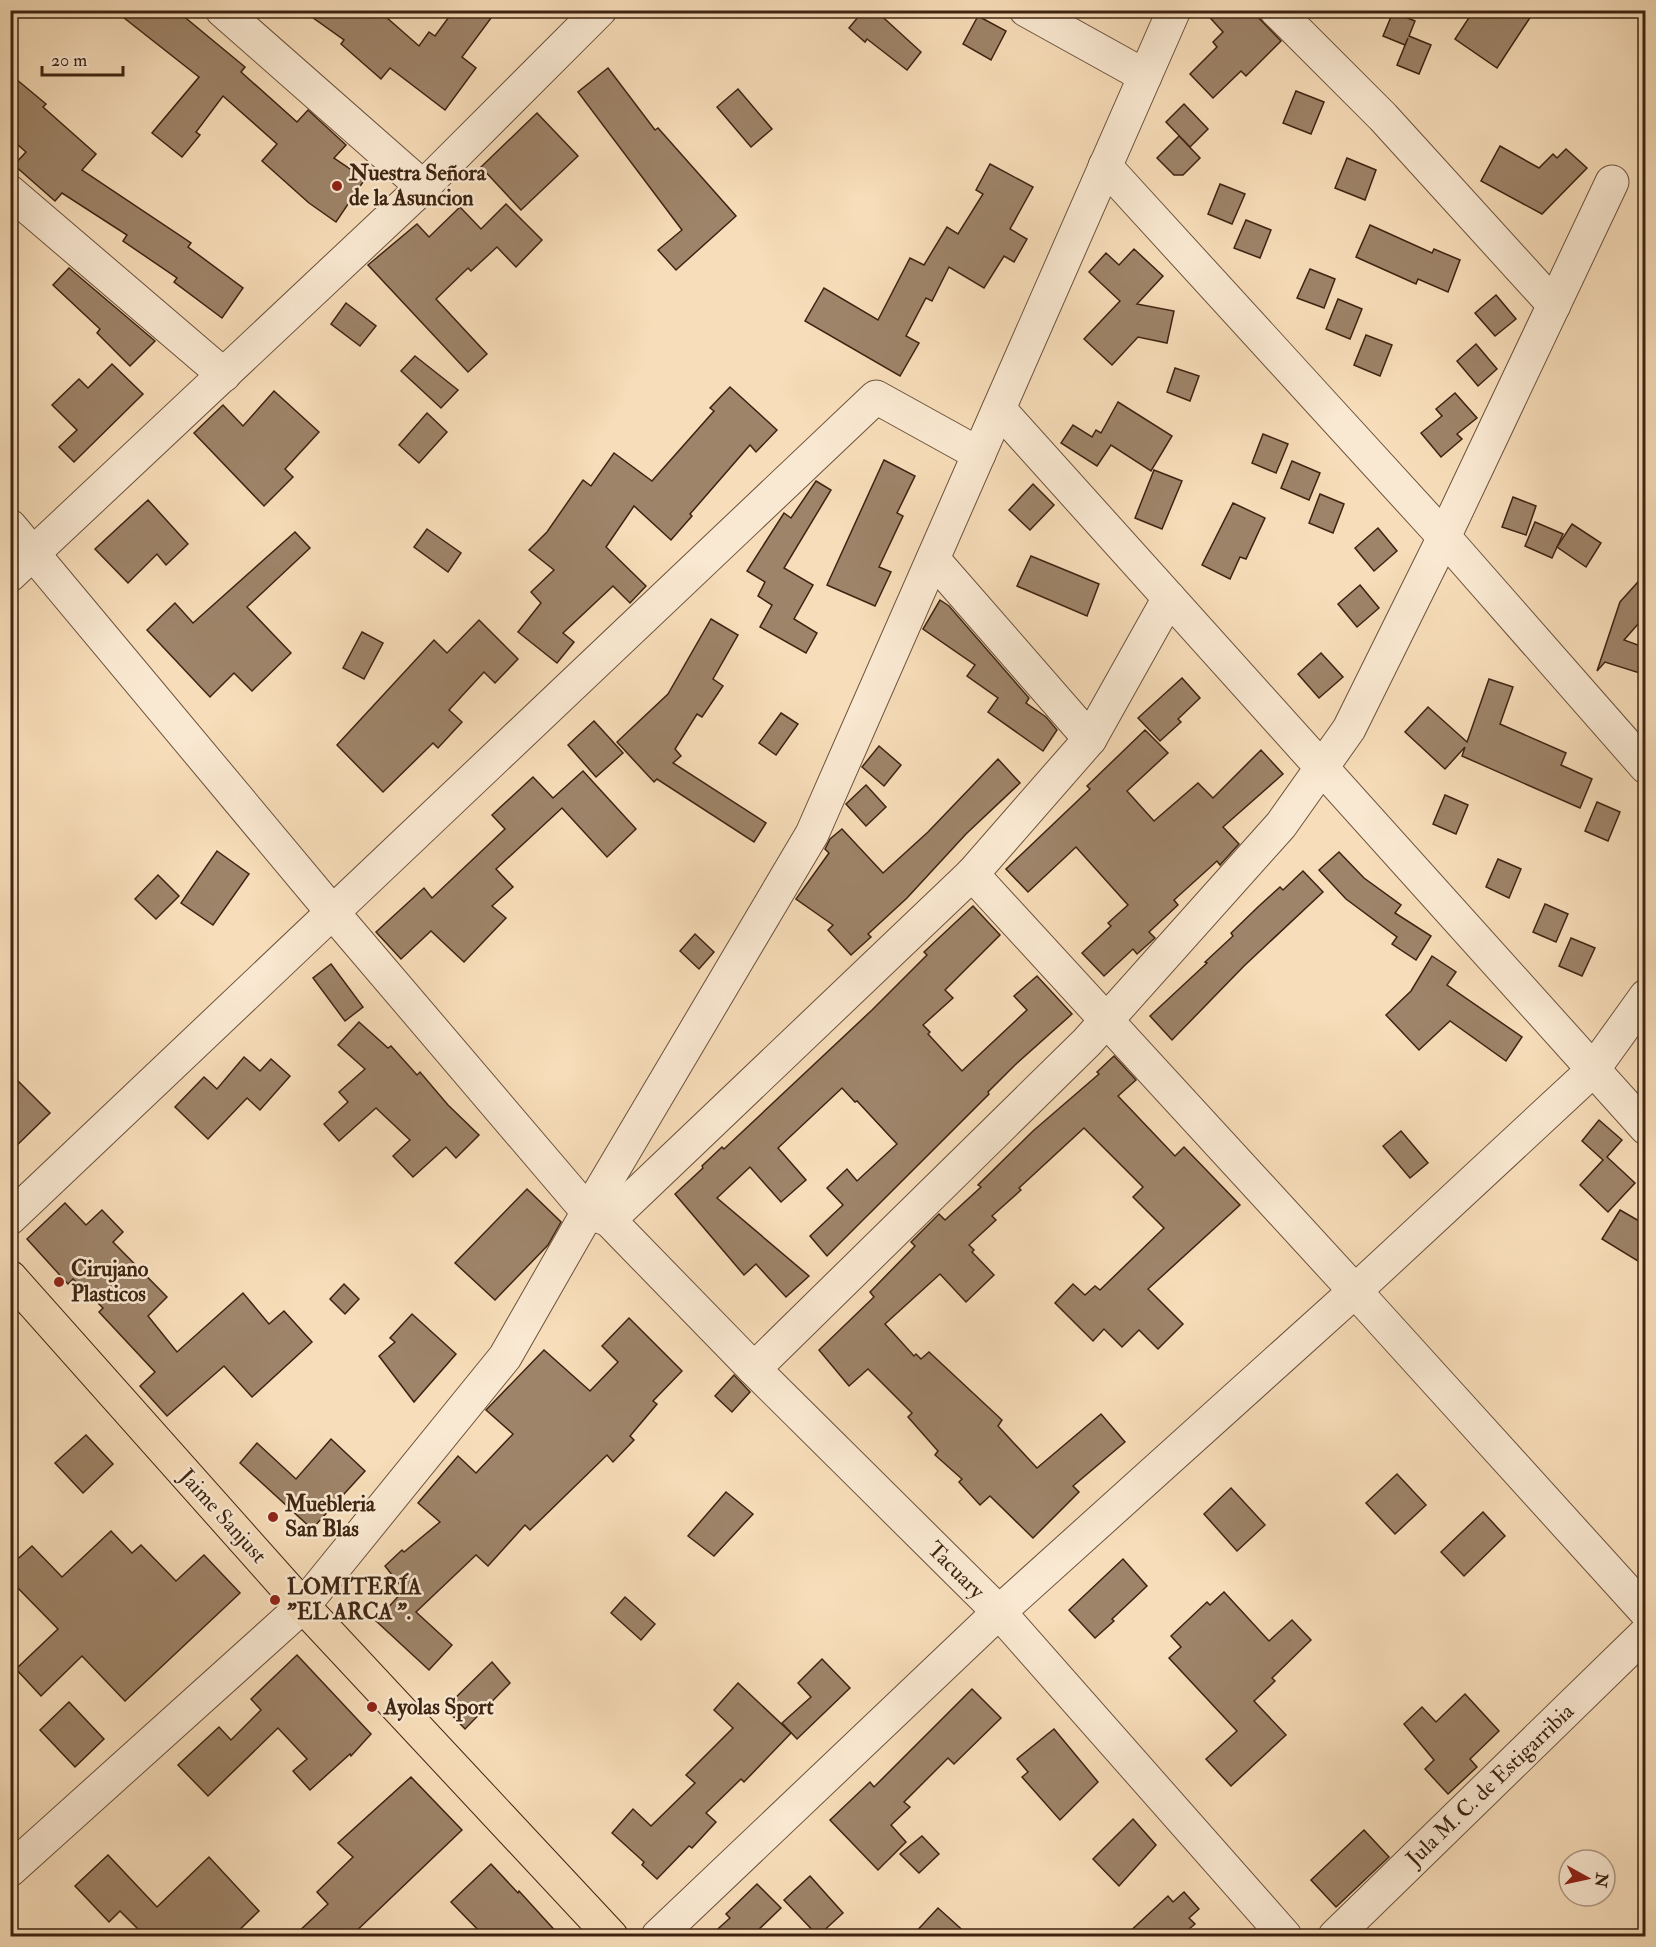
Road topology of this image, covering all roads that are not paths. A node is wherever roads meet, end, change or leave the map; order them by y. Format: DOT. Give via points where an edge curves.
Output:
graph roads {
  1 [pos="222,10"];
  2 [pos="600,10"];
  3 [pos="1026,10"];
  4 [pos="1174,10"];
  5 [pos="1276,10"];
  6 [pos="1145,76"];
  7 [pos="1105,166"];
  8 [pos="1612,182"];
  9 [pos="423,187"];
  10 [pos="10,192"];
  11 [pos="1554,304"];
  12 [pos="224,375"];
  13 [pos="999,409"];
  14 [pos="979,454"];
  15 [pos="10,526"];
  16 [pos="1444,537"];
  17 [pos="34,553"];
  18 [pos="933,559"];
  19 [pos="10,574"];
  20 [pos="1168,598"];
  21 [pos="1090,739"];
  22 [pos="1646,767"];
  23 [pos="1321,769"];
  24 [pos="972,874"];
  25 [pos="334,914"];
  26 [pos="1646,996"];
  27 [pos="1106,1021"];
  28 [pos="1592,1071"];
  29 [pos="1646,1128"];
  30 [pos="598,1216"];
  31 [pos="10,1218"];
  32 [pos="10,1277"];
  33 [pos="1355,1290"];
  34 [pos="754,1369"];
  35 [pos="303,1606"];
  36 [pos="999,1612"];
  37 [pos="1646,1612"];
  38 [pos="1646,1633"];
  39 [pos="10,1870"];
  40 [pos="611,1936"];
  41 [pos="658,1936"];
  42 [pos="1285,1936"];
  43 [pos="1335,1936"];
  1 -- 9 [label="street"];
  2 -- 9 [label="street"];
  3 -- 6 [label="street"];
  4 -- 6 [label="street"];
  5 -- 11 [label="street" via="1383,117"];
  6 -- 7 [label="street"];
  7 -- 13 [label="street"];
  7 -- 16 [label="street"];
  8 -- 11 [label="street"];
  9 -- 12 [label="street"];
  10 -- 12 [label="street"];
  11 -- 16 [label="street"];
  12 -- 17 [label="street"];
  13 -- 14 [label="street"];
  13 -- 20 [label="street"];
  14 -- 18 [label="street"];
  14 -- 25 [label="street" via="876,397"];
  15 -- 17 [label="street, Tacuary"];
  16 -- 22 [label="street"];
  16 -- 23 [label="street" via="1349,729"];
  17 -- 19 [label="street"];
  17 -- 25 [label="street, Tacuary"];
  18 -- 21 [label="street"];
  18 -- 30 [label="street" via="812,834"];
  20 -- 21 [label="street"];
  20 -- 23 [label="street"];
  21 -- 24 [label="street"];
  23 -- 27 [label="street" via="1281,825"];
  23 -- 28 [label="street"];
  24 -- 27 [label="street"];
  24 -- 30 [label="street"];
  25 -- 30 [label="street, Tacuary"];
  25 -- 31 [label="street"];
  26 -- 28 [label="street"];
  27 -- 33 [label="street"];
  27 -- 34 [label="street"];
  28 -- 29 [label="street"];
  28 -- 33 [label="street"];
  30 -- 34 [label="street, Tacuary"];
  30 -- 35 [label="street" via="505,1357"];
  32 -- 35 [label="main road, Jaime Sanjust"];
  33 -- 36 [label="street"];
  33 -- 37 [label="street"];
  34 -- 36 [label="street, Tacuary"];
  35 -- 39 [label="street"];
  35 -- 40 [label="main road, Jaime Sanjust"];
  36 -- 41 [label="street"];
  36 -- 42 [label="street, Tacuary"];
  38 -- 43 [label="street, Jula M. C. de Estigarribia"];
}
